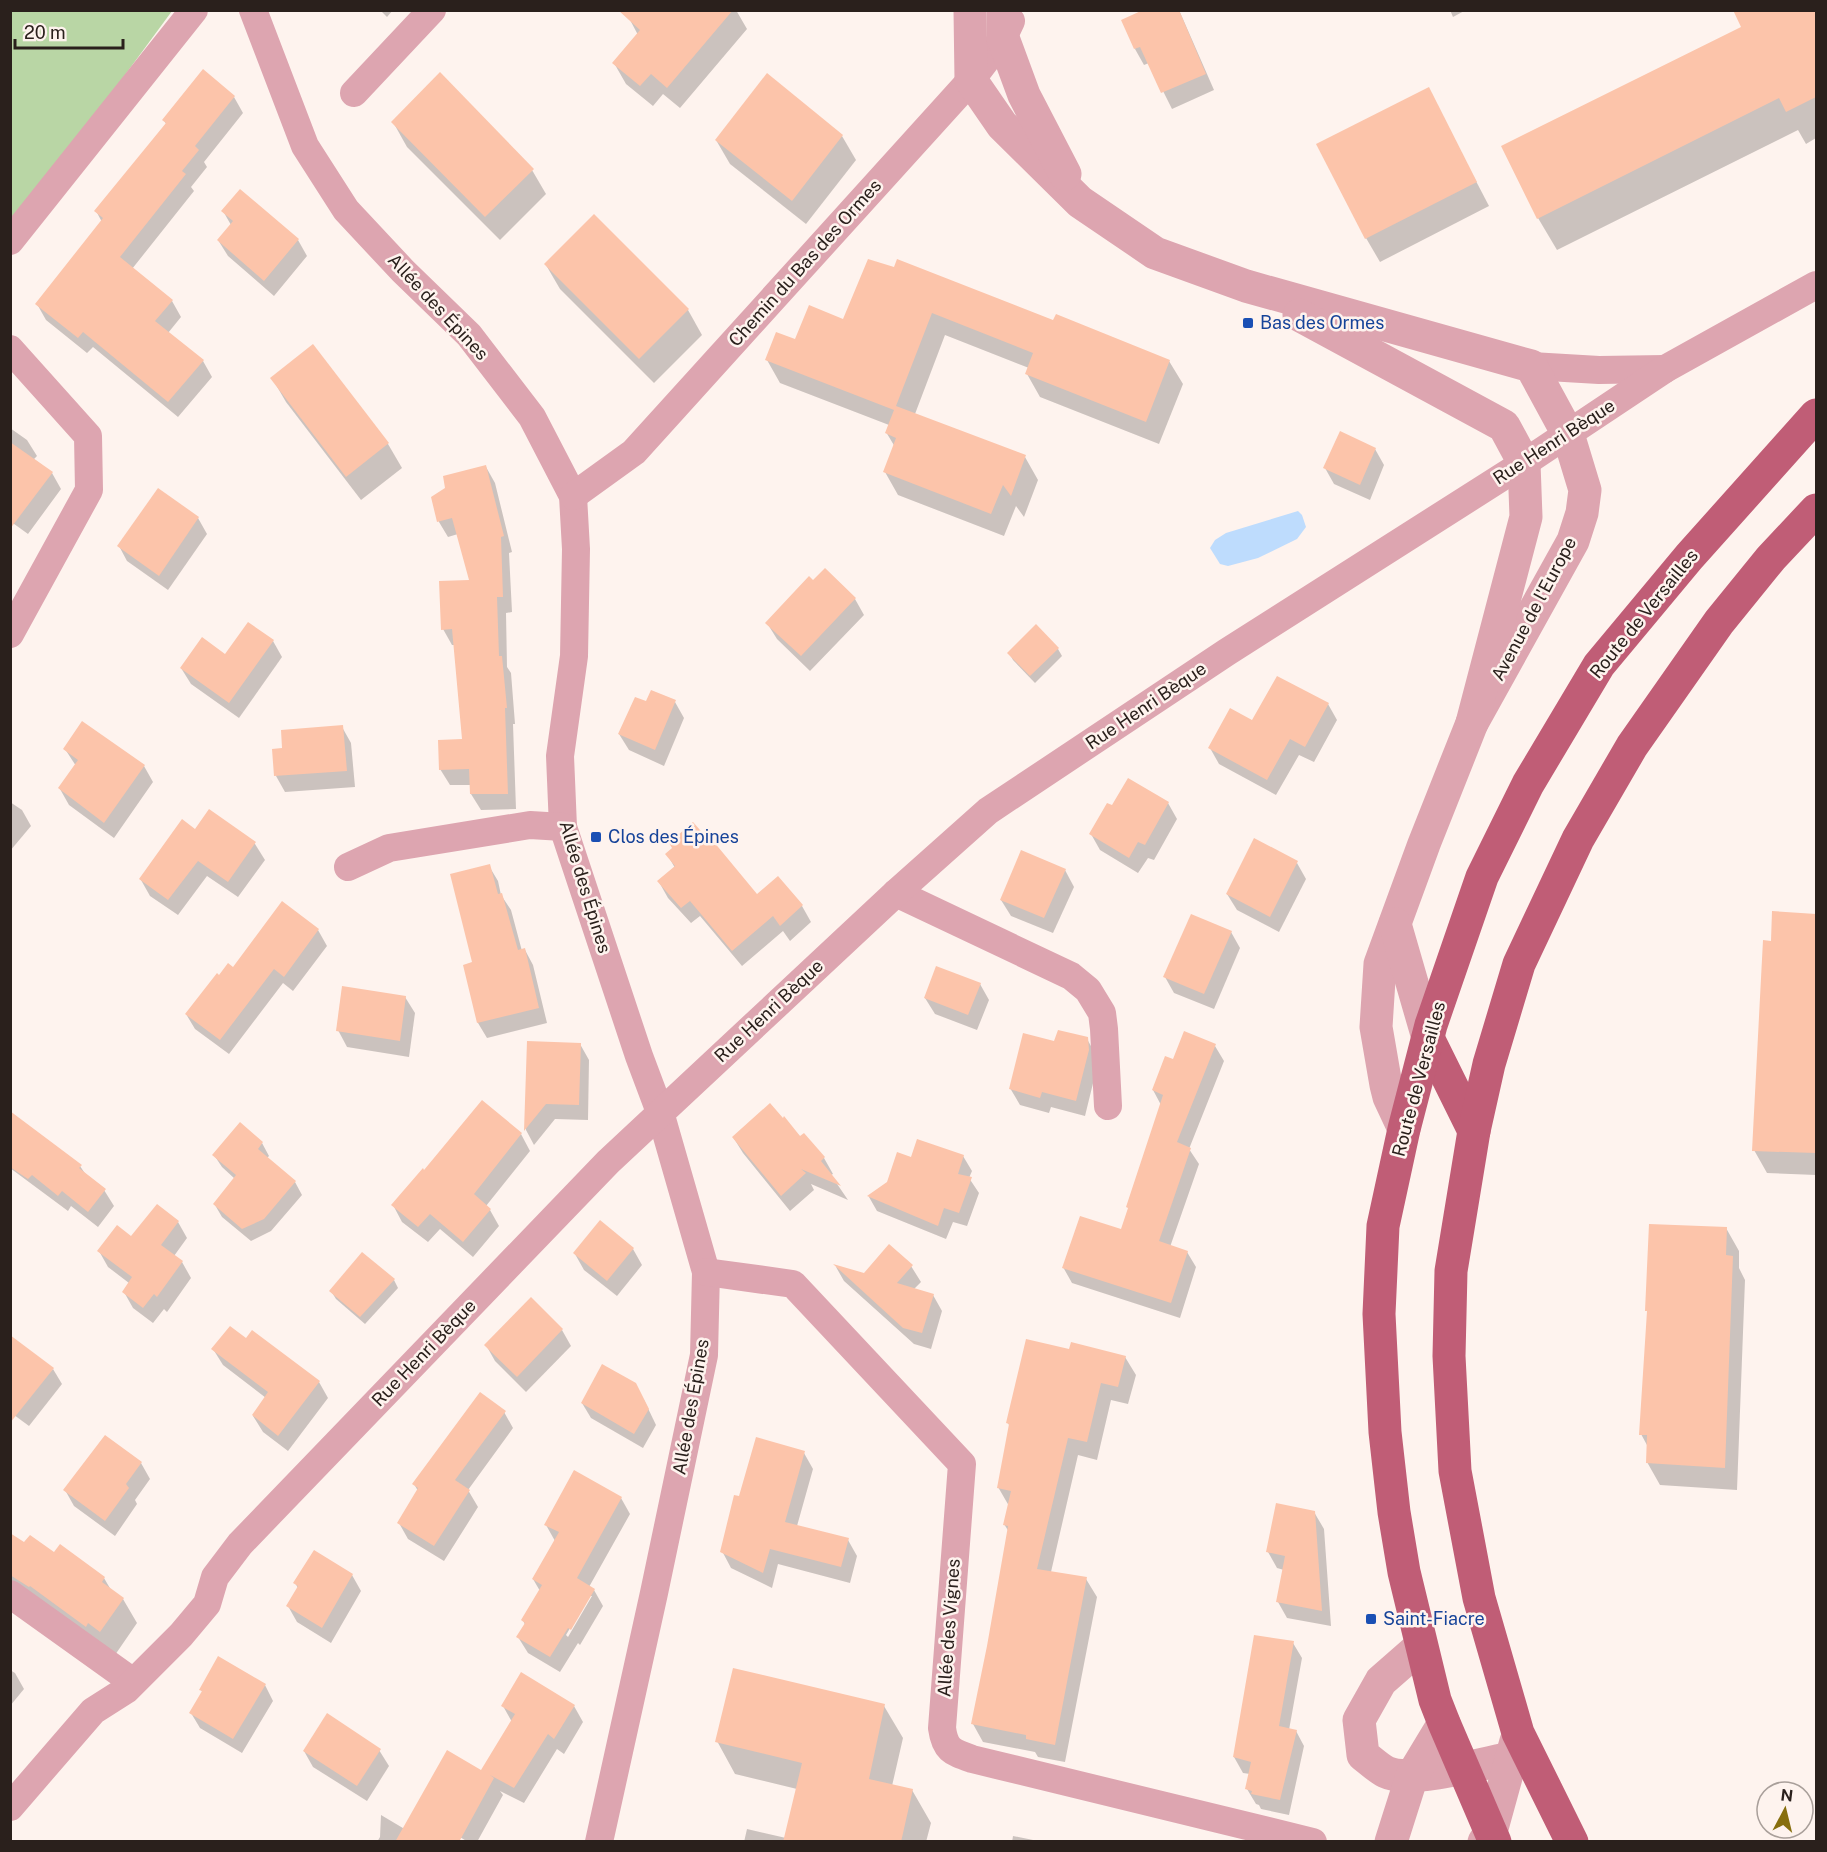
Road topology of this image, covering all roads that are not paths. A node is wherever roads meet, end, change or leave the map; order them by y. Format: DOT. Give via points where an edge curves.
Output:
graph roads {
  1 [pos="194,10"];
  2 [pos="253,10"];
  3 [pos="432,10"];
  4 [pos="970,10"];
  5 [pos="1007,20"];
  6 [pos="971,80"];
  7 [pos="354,93"];
  8 [pos="1080,202"];
  9 [pos="10,241"];
  10 [pos="1816,285"];
  11 [pos="1246,286"];
  12 [pos="10,349"];
  13 [pos="1531,366"];
  14 [pos="1665,369"];
  15 [pos="1816,416"];
  16 [pos="1568,434"];
  17 [pos="1524,463"];
  18 [pos="573,496"];
  19 [pos="1816,510"];
  20 [pos="10,634"];
  21 [pos="1472,723"];
  22 [pos="563,827"];
  23 [pos="348,867"];
  24 [pos="896,892"];
  25 [pos="1395,924"];
  26 [pos="1428,1038"];
  27 [pos="1108,1106"];
  28 [pos="660,1112"];
  29 [pos="1404,1129"];
  30 [pos="1474,1131"];
  31 [pos="706,1272"];
  32 [pos="10,1594"];
  33 [pos="1421,1646"];
  34 [pos="133,1682"];
  35 [pos="1444,1723"];
  36 [pos="1515,1745"];
  37 [pos="1464,1768"];
  38 [pos="1412,1776"];
  39 [pos="10,1807"];
  40 [pos="1490,1838"];
  41 [pos="599,1842"];
  42 [pos="1313,1842"];
  43 [pos="1391,1842"];
  44 [pos="1572,1842"];
  1 -- 9 [label="street"];
  2 -- 18 [label="street, Allée des Épines" via="305,146 346,210 469,335 532,417"];
  3 -- 7 [label="street"];
  4 -- 6 [label="street"];
  5 -- 6 [label="street, Chemin du Bas des Ormes"];
  5 -- 8 [label="street, Avenue de l'Europe" via="1024,95"];
  6 -- 8 [label="street, Avenue de l'Europe" via="1002,125"];
  6 -- 18 [label="street, Chemin du Bas des Ormes" via="634,452"];
  8 -- 11 [label="street, Avenue de l'Europe" via="1155,253"];
  10 -- 14 [label="street, Rue Henri Bèque"];
  11 -- 13 [label="street, Avenue de l'Europe"];
  11 -- 17 [label="street, Avenue de l'Europe" via="1504,426"];
  12 -- 20 [label="street" via="88,436 89,490"];
  13 -- 14 [label="street, Rue Henri Bèque"];
  13 -- 16 [label="street, Avenue de l'Europe"];
  14 -- 16 [label="street, Rue Henri Bèque"];
  15 -- 26 [label="main road, Route de Versailles" via="1689,557 1599,665 1528,784 1482,877"];
  16 -- 17 [label="street, Rue Henri Bèque"];
  16 -- 21 [label="street, Avenue de l'Europe" via="1585,490 1573,541"];
  17 -- 21 [label="street, Avenue de l'Europe" via="1526,517"];
  17 -- 24 [label="street, Rue Henri Bèque" via="1227,652 988,811"];
  18 -- 22 [label="street, Allée des Épines" via="574,656 560,756"];
  19 -- 30 [label="main road" via="1770,558 1719,621 1632,746 1578,839 1520,964 1489,1064"];
  21 -- 25 [label="street, Avenue de l'Europe"];
  22 -- 23 [label="street" via="530,825 389,848"];
  22 -- 28 [label="street, Allée des Épines"];
  24 -- 27 [label="street" via="1071,976 1088,990 1102,1013"];
  24 -- 28 [label="street, Rue Henri Bèque"];
  25 -- 26 [label="street"];
  25 -- 29 [label="street, Avenue de l'Europe" via="1380,964 1376,1026 1389,1097"];
  26 -- 29 [label="main road, Route de Versailles"];
  26 -- 30 [label="main road"];
  28 -- 31 [label="street, Allée des Épines"];
  28 -- 34 [label="street, Rue Henri Bèque" via="240,1544 215,1577 207,1604"];
  29 -- 33 [label="main road, Route de Versailles" via="1383,1226 1379,1314 1394,1512"];
  30 -- 36 [label="main road" via="1452,1271 1449,1356 1455,1471 1479,1598"];
  31 -- 41 [label="street, Allée des Épines" via="704,1355"];
  31 -- 42 [label="street, Allée des Vignes" via="793,1284 962,1464 942,1728 944,1741 953,1753"];
  32 -- 34 [label="street"];
  33 -- 35 [label="main road, Route de Versailles"];
  33 -- 38 [label="street" via="1381,1681 1359,1720 1363,1755 1388,1773"];
  34 -- 39 [label="street, Rue Henri Bèque" via="93,1711"];
  35 -- 37 [label="main road, Route de Versailles"];
  35 -- 38 [label="street"];
  36 -- 37 [label="street"];
  36 -- 40 [label="street"];
  36 -- 44 [label="main road"];
  37 -- 38 [label="street"];
  37 -- 40 [label="main road, Route de Versailles"];
  38 -- 43 [label="street"];
}
